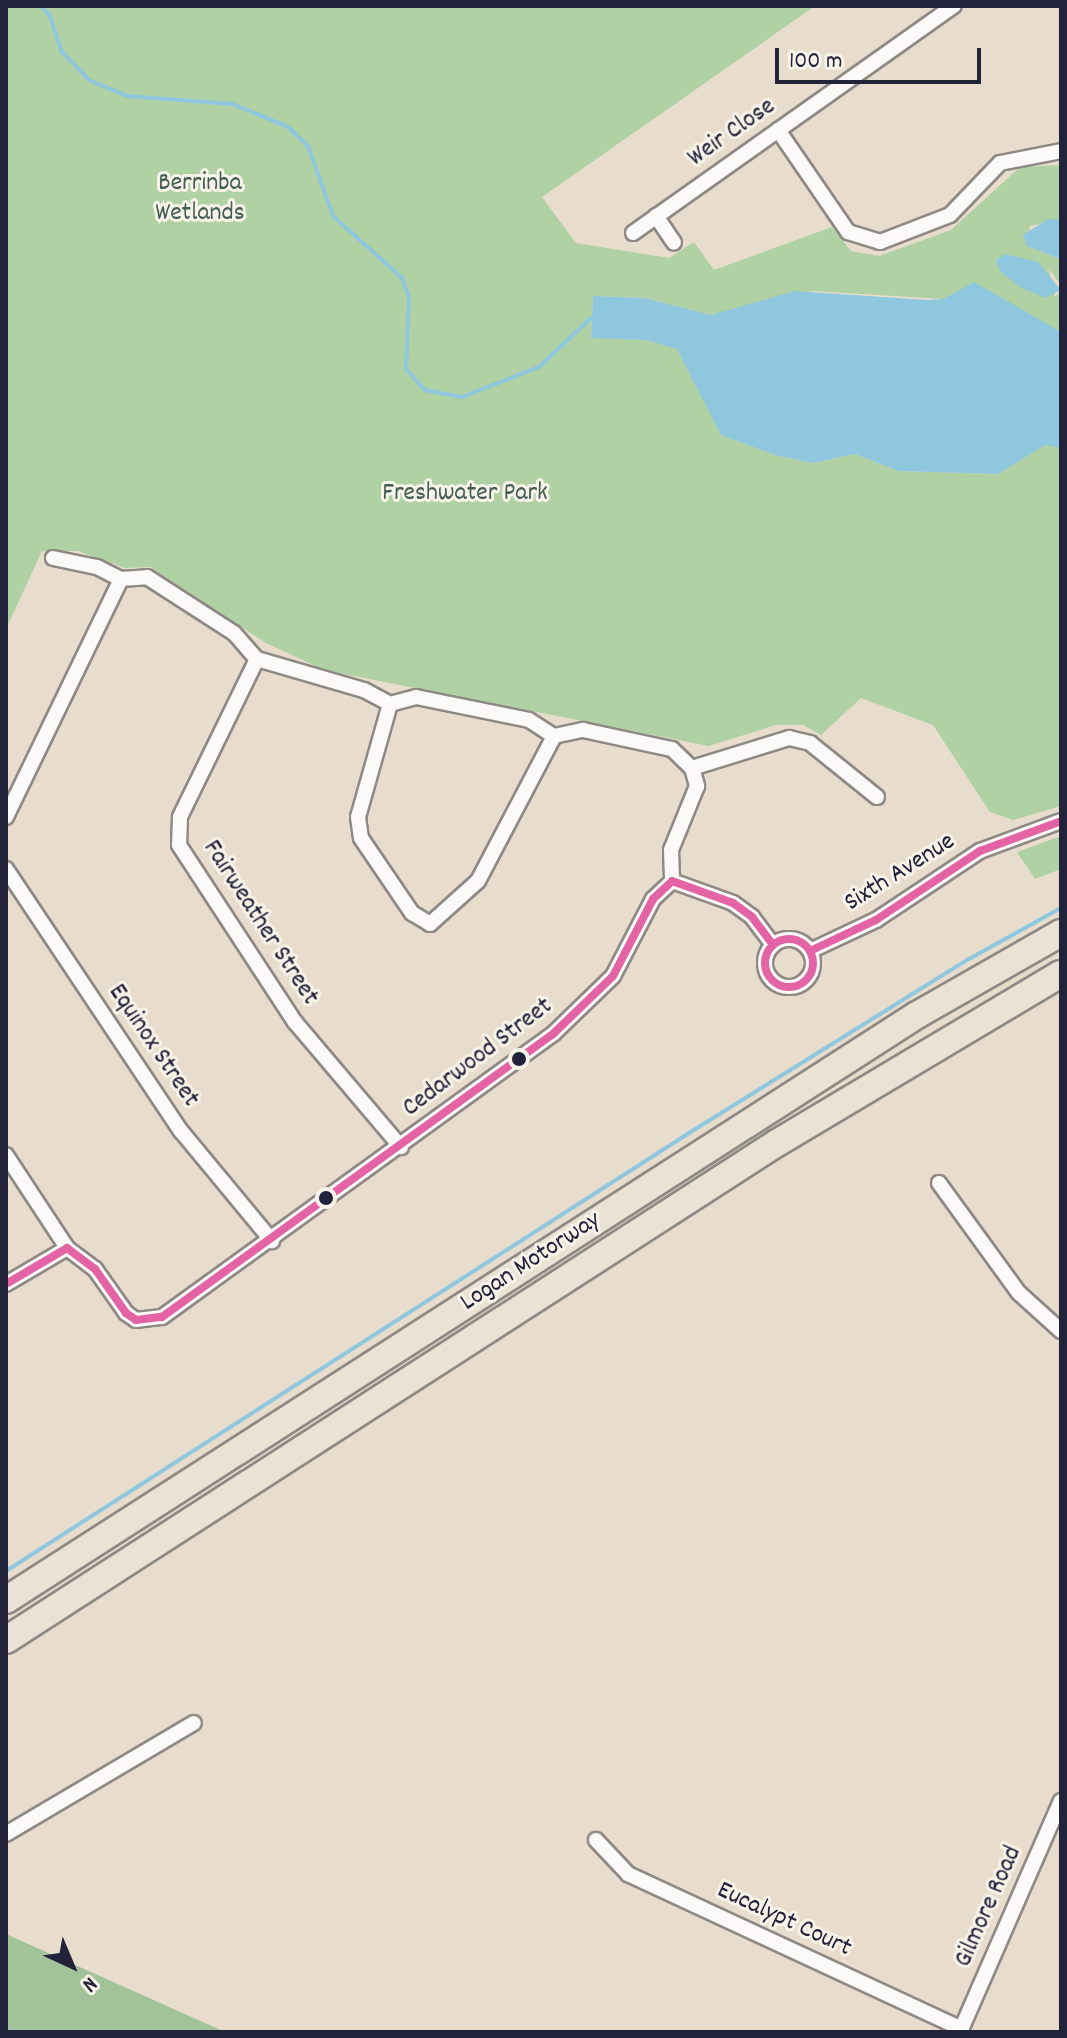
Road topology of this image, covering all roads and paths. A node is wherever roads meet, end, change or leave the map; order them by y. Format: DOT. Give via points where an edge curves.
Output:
graph roads {
  1 [pos="954,6"];
  2 [pos="778,130"];
  3 [pos="1061,151"];
  4 [pos="656,216"];
  5 [pos="633,233"];
  6 [pos="674,243"];
  7 [pos="53,558"];
  8 [pos="121,579"];
  9 [pos="257,659"];
  10 [pos="390,704"];
  11 [pos="554,736"];
  12 [pos="692,768"];
  13 [pos="877,797"];
  14 [pos="6,817"];
  15 [pos="1061,821"];
  16 [pos="6,869"];
  17 [pos="672,881"];
  18 [pos="1061,933"];
  19 [pos="773,945"];
  20 [pos="810,951"];
  21 [pos="1061,974"];
  22 [pos="1061,989"];
  23 [pos="995,1011"];
  24 [pos="401,1147"];
  25 [pos="6,1155"];
  26 [pos="939,1183"];
  27 [pos="272,1241"];
  28 [pos="67,1248"];
  29 [pos="6,1284"];
  30 [pos="1061,1331"];
  31 [pos="6,1600"];
  32 [pos="6,1640"];
  33 [pos="194,1723"];
  34 [pos="1061,1801"];
  35 [pos="6,1834"];
  36 [pos="596,1840"];
  37 [pos="961,2030"];
  1 -- 2 [label="street, Weir Close"];
  2 -- 3 [label="street" via="848,232 880,242 950,215 1000,163"];
  2 -- 4 [label="street, Weir Close"];
  4 -- 5 [label="street, Weir Close"];
  4 -- 6 [label="street"];
  7 -- 8 [label="street" via="97,567"];
  8 -- 9 [label="street" via="147,577 234,633"];
  8 -- 14 [label="street"];
  9 -- 10 [label="street" via="364,690"];
  9 -- 24 [label="street, Fairweather Street" via="180,817 179,845 295,1022"];
  10 -- 11 [label="street" via="416,697 529,720"];
  10 -- 11 [label="street" via="358,817 361,838 412,913 430,924 478,881"];
  11 -- 12 [label="street" via="583,730 672,749"];
  12 -- 13 [label="street" via="713,757 789,738 810,743"];
  12 -- 17 [label="street" via="697,786 671,850"];
  15 -- 20 [label="street, Sixth Avenue" via="980,851 876,920"];
  16 -- 27 [label="street, Equinox Street" via="181,1131"];
  17 -- 19 [label="street" via="733,903 752,917"];
  17 -- 24 [label="street, Cedarwood Street" via="653,899 613,976 570,1020"];
  18 -- 31 [label="highway, Logan Motorway" via="917,1015"];
  19 -- 20 [label="street" via="793,939"];
  19 -- 20 [label="street" via="766,967 781,986 798,985 810,975"];
  21 -- 23 [label="highway, Logan Motorway"];
  22 -- 23 [label="highway"];
  23 -- 32 [label="highway, Logan Motorway" via="777,1143"];
  24 -- 27 [label="street, Cedarwood Street"];
  25 -- 28 [label="street"];
  26 -- 30 [label="street" via="1019,1293"];
  27 -- 28 [label="street, Cedarwood Street" via="162,1317 136,1320 95,1269"];
  28 -- 29 [label="street"];
  33 -- 35 [label="street"];
  34 -- 37 [label="street, Gilmore Road"];
  36 -- 37 [label="street, Eucalypt Court" via="628,1874"];
}
